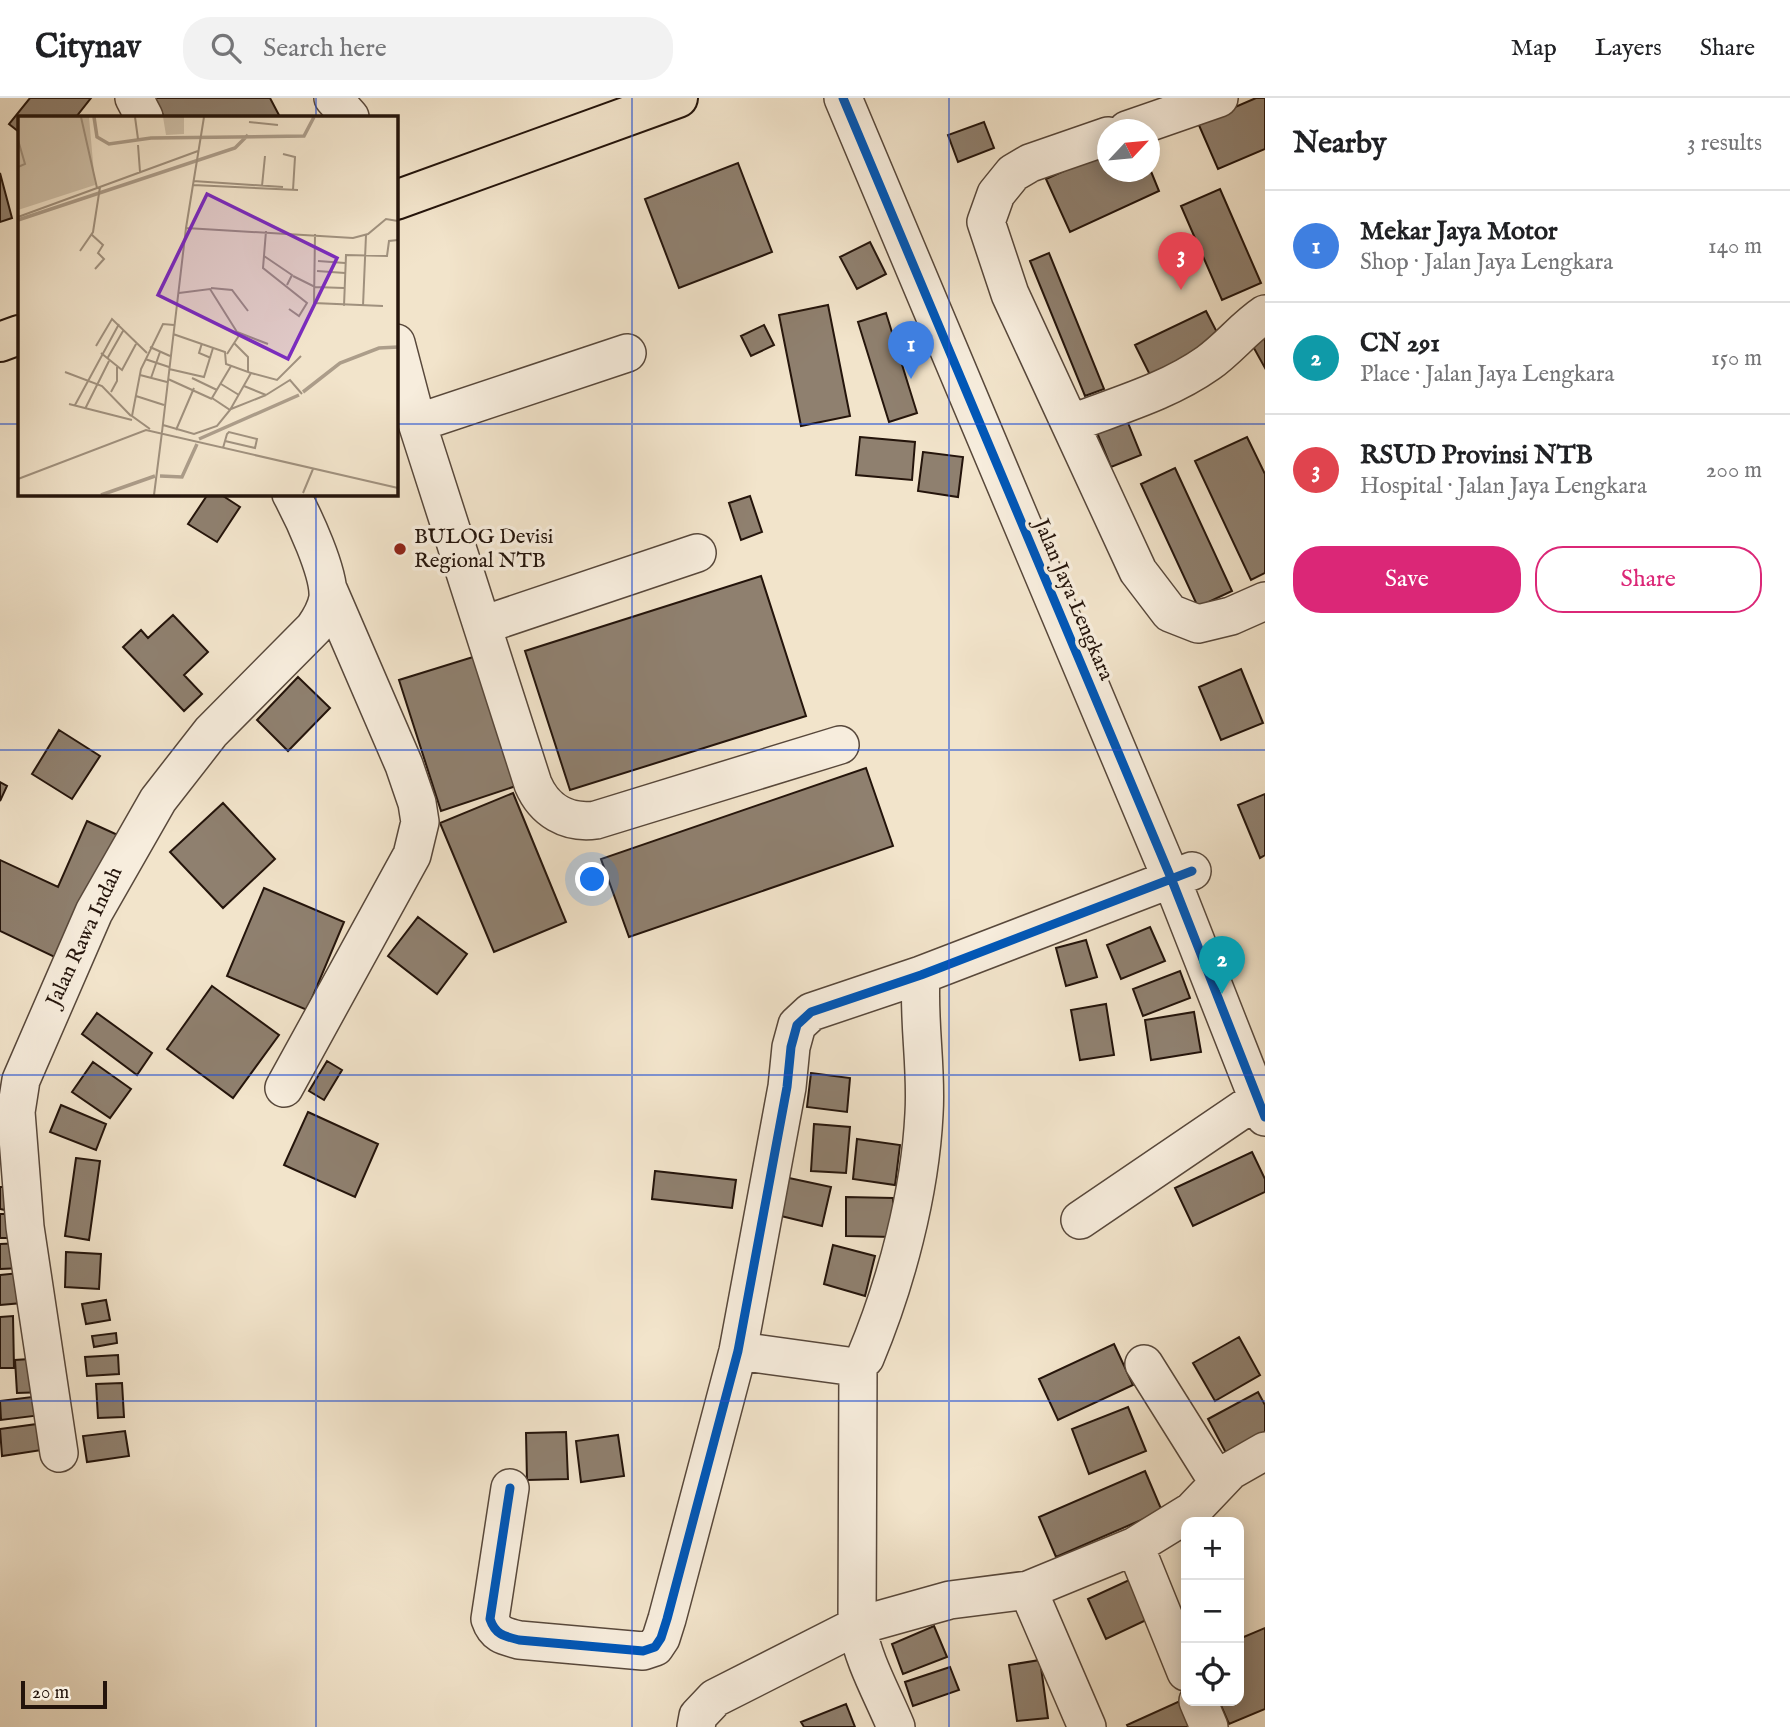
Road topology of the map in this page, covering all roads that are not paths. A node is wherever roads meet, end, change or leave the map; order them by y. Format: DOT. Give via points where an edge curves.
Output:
graph roads {
  1 [pos="134,98"];
  2 [pos="332,98"];
  3 [pos="678,98"];
  4 [pos="844,98"];
  5 [pos="869,98"];
  6 [pos="1219,98"];
  7 [pos="143,116"];
  8 [pos="349,116"];
  9 [pos="1159,119"];
  10 [pos="1097,140"];
  11 [pos="399,190"];
  12 [pos="1265,314"];
  13 [pos="18,335"];
  14 [pos="0,342"];
  15 [pos="397,347"];
  16 [pos="627,353"];
  17 [pos="417,423"];
  18 [pos="1070,424"];
  19 [pos="291,495"];
  20 [pos="697,553"];
  21 [pos="328,589"];
  22 [pos="1265,601"];
  23 [pos="483,625"];
  24 [pos="840,746"];
  25 [pos="1182,875"];
  26 [pos="921,975"];
  27 [pos="1265,1051"];
  28 [pos="284,1088"];
  29 [pos="1261,1108"];
  30 [pos="8,1111"];
  31 [pos="1080,1220"];
  32 [pos="738,1351"];
  33 [pos="1144,1364"];
  34 [pos="858,1365"];
  35 [pos="1265,1451"];
  36 [pos="59,1453"];
  37 [pos="1218,1482"];
  38 [pos="510,1488"];
  39 [pos="1135,1546"];
  40 [pos="1028,1590"];
  41 [pos="858,1626"];
  42 [pos="1181,1660"];
  43 [pos="1200,1706"];
  44 [pos="696,1727"];
  45 [pos="896,1727"];
  46 [pos="1087,1727"];
  47 [pos="1209,1727"];
  1 -- 7 [label="street"];
  2 -- 8 [label="street"];
  3 -- 11 [label="main road"];
  4 -- 25 [label="street, Jalan Jaya Lengkara"];
  5 -- 25 [label="street, Jalan Jaya Lengkara"];
  6 -- 9 [label="street"];
  10 -- 18 [label="street" via="1013,173 996,194 985,222 1010,294"];
  12 -- 18 [label="street" via="1197,370"];
  13 -- 14 [label="main road"];
  15 -- 17 [label="street"];
  16 -- 17 [label="street"];
  17 -- 23 [label="street"];
  18 -- 22 [label="street" via="1138,570 1170,613 1198,624"];
  19 -- 21 [label="street"];
  20 -- 23 [label="street"];
  21 -- 28 [label="street" via="404,765 420,822 412,855"];
  21 -- 30 [label="street, Jalan Rawa Indah" via="320,621 211,732 135,837 75,950"];
  23 -- 24 [label="street" via="537,792 547,806 570,819 596,820"];
  25 -- 26 [label="street"];
  25 -- 27 [label="street, Jalan Jaya Lengkara"];
  25 -- 29 [label="street, Jalan Jaya Lengkara"];
  26 -- 32 [label="street" via="811,1012 797,1025"];
  26 -- 34 [label="street" via="925,1079 920,1154 900,1262 869,1350"];
  29 -- 31 [label="street"];
  30 -- 36 [label="street, Jalan Rawa Indah"];
  32 -- 34 [label="street"];
  32 -- 38 [label="street" via="667,1619 655,1647 643,1651 519,1640 493,1629 489,1619"];
  33 -- 37 [label="street"];
  34 -- 41 [label="street"];
  35 -- 37 [label="street"];
  37 -- 39 [label="street" via="1192,1511"];
  39 -- 40 [label="street"];
  39 -- 42 [label="street"];
  40 -- 41 [label="street" via="950,1601"];
  40 -- 46 [label="street"];
  41 -- 44 [label="street" via="716,1698 698,1716"];
  41 -- 45 [label="street" via="868,1667"];
  43 -- 47 [label="street"];
}
